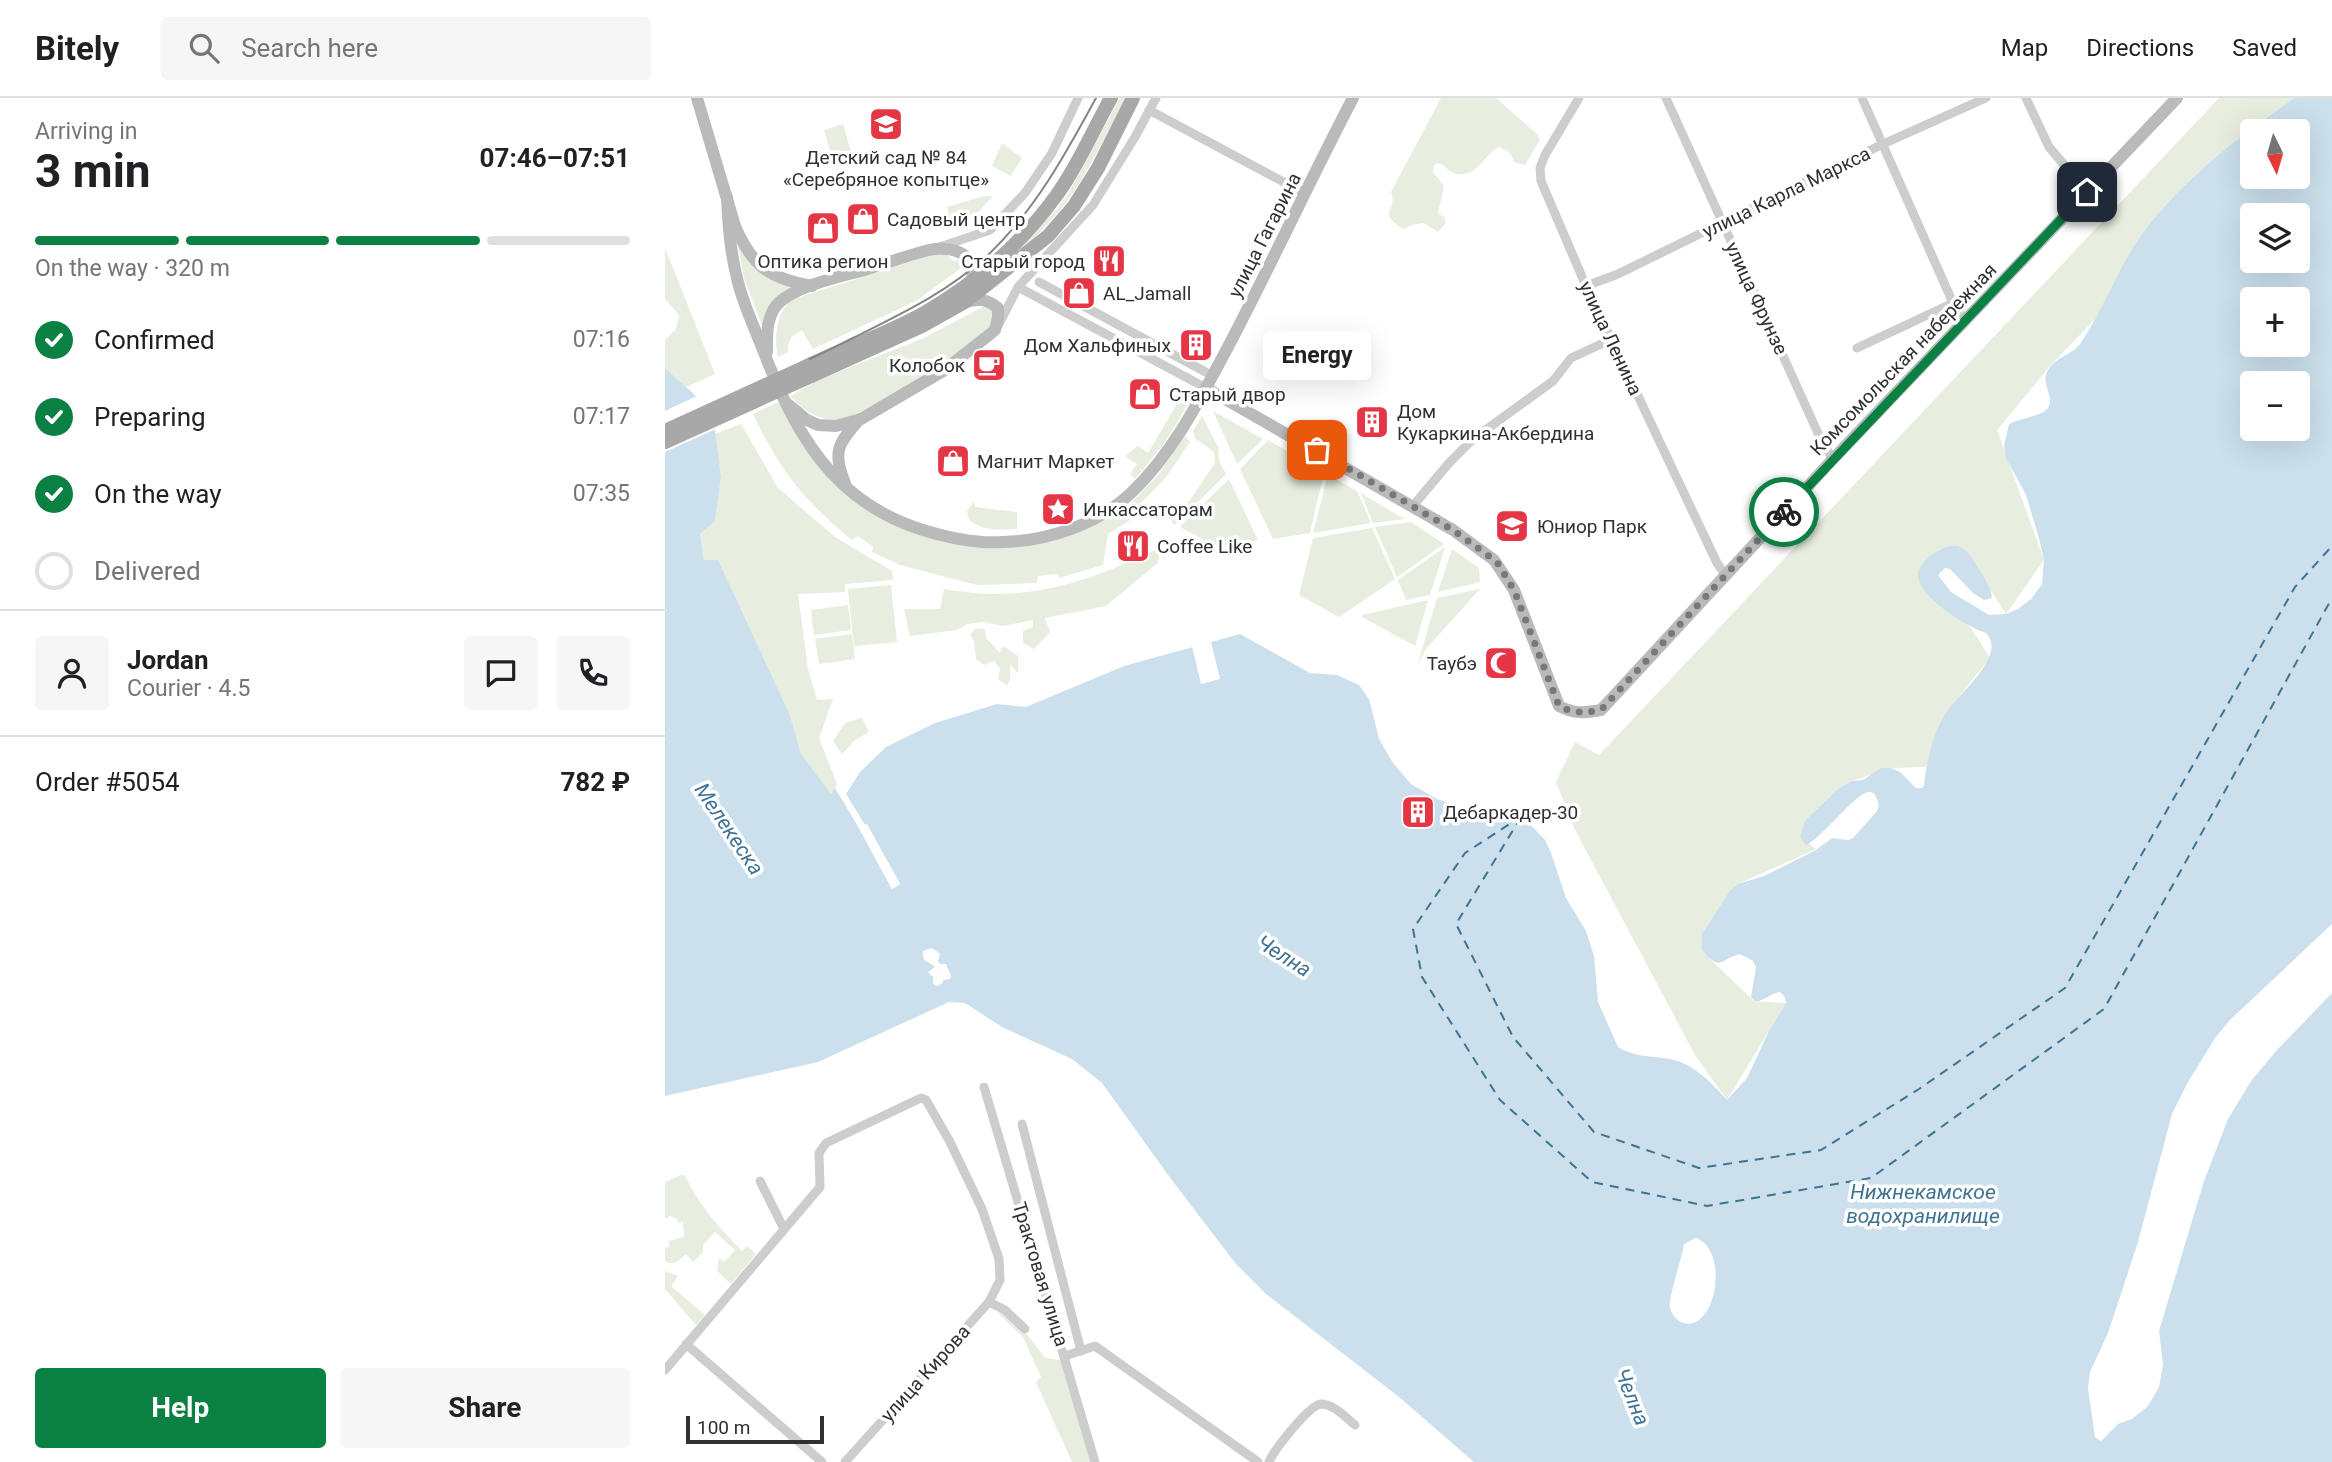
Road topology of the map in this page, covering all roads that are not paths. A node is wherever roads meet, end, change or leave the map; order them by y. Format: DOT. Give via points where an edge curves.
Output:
graph roads {
  1 [pos="697,98"];
  2 [pos="1078,98"];
  3 [pos="1111,98"];
  4 [pos="1133,98"];
  5 [pos="1156,98"];
  6 [pos="1353,98"];
  7 [pos="1579,98"];
  8 [pos="1666,98"];
  9 [pos="1862,98"];
  10 [pos="1986,98"];
  11 [pos="2026,98"];
  12 [pos="2177,98"];
  13 [pos="1149,110"];
  14 [pos="1883,144"];
  15 [pos="2087,192"];
  16 [pos="1307,194"];
  17 [pos="727,197"];
  18 [pos="1722,223"];
  19 [pos="1070,230"];
  20 [pos="973,236"];
  21 [pos="932,249"];
  22 [pos="969,258"];
  23 [pos="993,281"];
  24 [pos="1039,282"];
  25 [pos="970,284"];
  26 [pos="812,286"];
  27 [pos="1587,286"];
  28 [pos="1018,287"];
  29 [pos="965,302"];
  30 [pos="1953,303"];
  31 [pos="1089,310"];
  32 [pos="1100,315"];
  33 [pos="1966,321"];
  34 [pos="1083,322"];
  35 [pos="1117,325"];
  36 [pos="1093,328"];
  37 [pos="995,330"];
  38 [pos="1127,330"];
  39 [pos="1111,337"];
  40 [pos="1612,339"];
  41 [pos="1120,342"];
  42 [pos="1150,342"];
  43 [pos="1857,348"];
  44 [pos="1143,355"];
  45 [pos="1183,360"];
  46 [pos="767,361"];
  47 [pos="809,371"];
  48 [pos="1176,372"];
  49 [pos="1213,376"];
  50 [pos="1206,388"];
  51 [pos="783,400"];
  52 [pos="861,419"];
  53 [pos="665,431"];
  54 [pos="665,442"];
  55 [pos="1833,459"];
  56 [pos="848,490"];
  57 [pos="1412,507"];
  58 [pos="1725,576"];
  59 [pos="984,1087"];
  60 [pos="1022,1124"];
  61 [pos="760,1181"];
  62 [pos="784,1229"];
  63 [pos="989,1302"];
  64 [pos="1025,1329"];
  65 [pos="686,1344"];
  66 [pos="1081,1351"];
  67 [pos="1065,1356"];
  68 [pos="665,1370"];
  69 [pos="1355,1426"];
  70 [pos="822,1462"];
  71 [pos="845,1462"];
  72 [pos="1095,1462"];
  73 [pos="1258,1462"];
  74 [pos="1269,1462"];
  1 -- 17 [label="street"];
  2 -- 20 [label="street" via="1052,153 1025,193 990,230"];
  3 -- 25 [label="main road" via="1052,202"];
  4 -- 23 [label="main road" via="1075,206 1048,236"];
  5 -- 13 [label="street"];
  6 -- 16 [label="street, улица Гагарина"];
  7 -- 27 [label="street, улица Ленина" via="1540,168 1549,203"];
  8 -- 18 [label="street, улица Фрунзе"];
  9 -- 14 [label="street"];
  10 -- 14 [label="street, улица Карла Маркса"];
  11 -- 15 [label="street" via="2049,147"];
  12 -- 15 [label="street, Комсомольская набережная"];
  13 -- 16 [label="street"];
  13 -- 19 [label="street" via="1093,205"];
  14 -- 18 [label="street, улица Карла Маркса"];
  14 -- 30 [label="street"];
  15 -- 33 [label="street, Комсомольская набережная"];
  16 -- 49 [label="street, улица Гагарина"];
  17 -- 26 [label="street" via="735,226 754,260 770,274"];
  17 -- 46 [label="street, улица Гагарина" via="737,280"];
  18 -- 27 [label="street, улица Карла Маркса"];
  18 -- 55 [label="street, улица Фрунзе"];
  19 -- 23 [label="street"];
  19 -- 28 [label="street"];
  20 -- 21 [label="street"];
  20 -- 22 [label="street" via="967,246"];
  21 -- 22 [label="street"];
  21 -- 26 [label="street"];
  22 -- 25 [label="street" via="974,266"];
  23 -- 29 [label="main road"];
  24 -- 31 [label="street"];
  25 -- 47 [label="main road" via="922,314"];
  26 -- 46 [label="street" via="792,293 776,306 769,318"];
  27 -- 40 [label="street, улица Ленина"];
  28 -- 34 [label="street"];
  28 -- 37 [label="street"];
  29 -- 37 [label="street" via="980,299 998,308"];
  29 -- 47 [label="main road" via="924,325"];
  30 -- 33 [label="street"];
  30 -- 43 [label="street"];
  31 -- 32 [label="street"];
  31 -- 34 [label="street"];
  32 -- 35 [label="street"];
  32 -- 36 [label="street"];
  33 -- 55 [label="street, Комсомольская набережная"];
  34 -- 36 [label="street"];
  35 -- 38 [label="street"];
  35 -- 39 [label="street"];
  36 -- 39 [label="street"];
  37 -- 52 [label="street" via="943,371"];
  38 -- 41 [label="street"];
  38 -- 42 [label="street"];
  39 -- 41 [label="street"];
  40 -- 57 [label="street" via="1571,358 1553,381 1472,440"];
  40 -- 58 [label="street, улица Ленина"];
  41 -- 44 [label="street"];
  42 -- 44 [label="street"];
  42 -- 45 [label="street"];
  44 -- 48 [label="street"];
  45 -- 48 [label="street"];
  45 -- 49 [label="street"];
  46 -- 51 [label="street, улица Гагарина"];
  47 -- 53 [label="main road, bridge"];
  47 -- 54 [label="main road, bridge"];
  48 -- 50 [label="street"];
  49 -- 50 [label="street, улица Гагарина"];
  50 -- 56 [label="street, улица Гагарина" via="1166,451 1120,504 1039,538 988,543 949,538 900,523"];
  50 -- 57 [label="street"];
  51 -- 52 [label="street" via="818,425"];
  51 -- 56 [label="street, улица Гагарина" via="810,447"];
  52 -- 56 [label="street" via="838,449 839,468"];
  55 -- 58 [label="street, Комсомольская набережная"];
  57 -- 58 [label="street, Комсомольская набережная" via="1497,562 1514,590 1559,706 1571,713 1601,710"];
  59 -- 67 [label="street, Трактовая улица"];
  60 -- 66 [label="street"];
  61 -- 62 [label="street"];
  62 -- 63 [label="street, улица Кирова" via="820,1187 819,1153 826,1143 921,1098 950,1142 982,1209 999,1259 1000,1280"];
  62 -- 65 [label="street"];
  63 -- 64 [label="street"];
  63 -- 71 [label="street, улица Кирова"];
  65 -- 68 [label="street"];
  65 -- 70 [label="street"];
  66 -- 67 [label="street"];
  66 -- 73 [label="street" via="1095,1346"];
  67 -- 72 [label="street, Трактовая улица"];
  69 -- 74 [label="street" via="1330,1406 1317,1405"];
}
